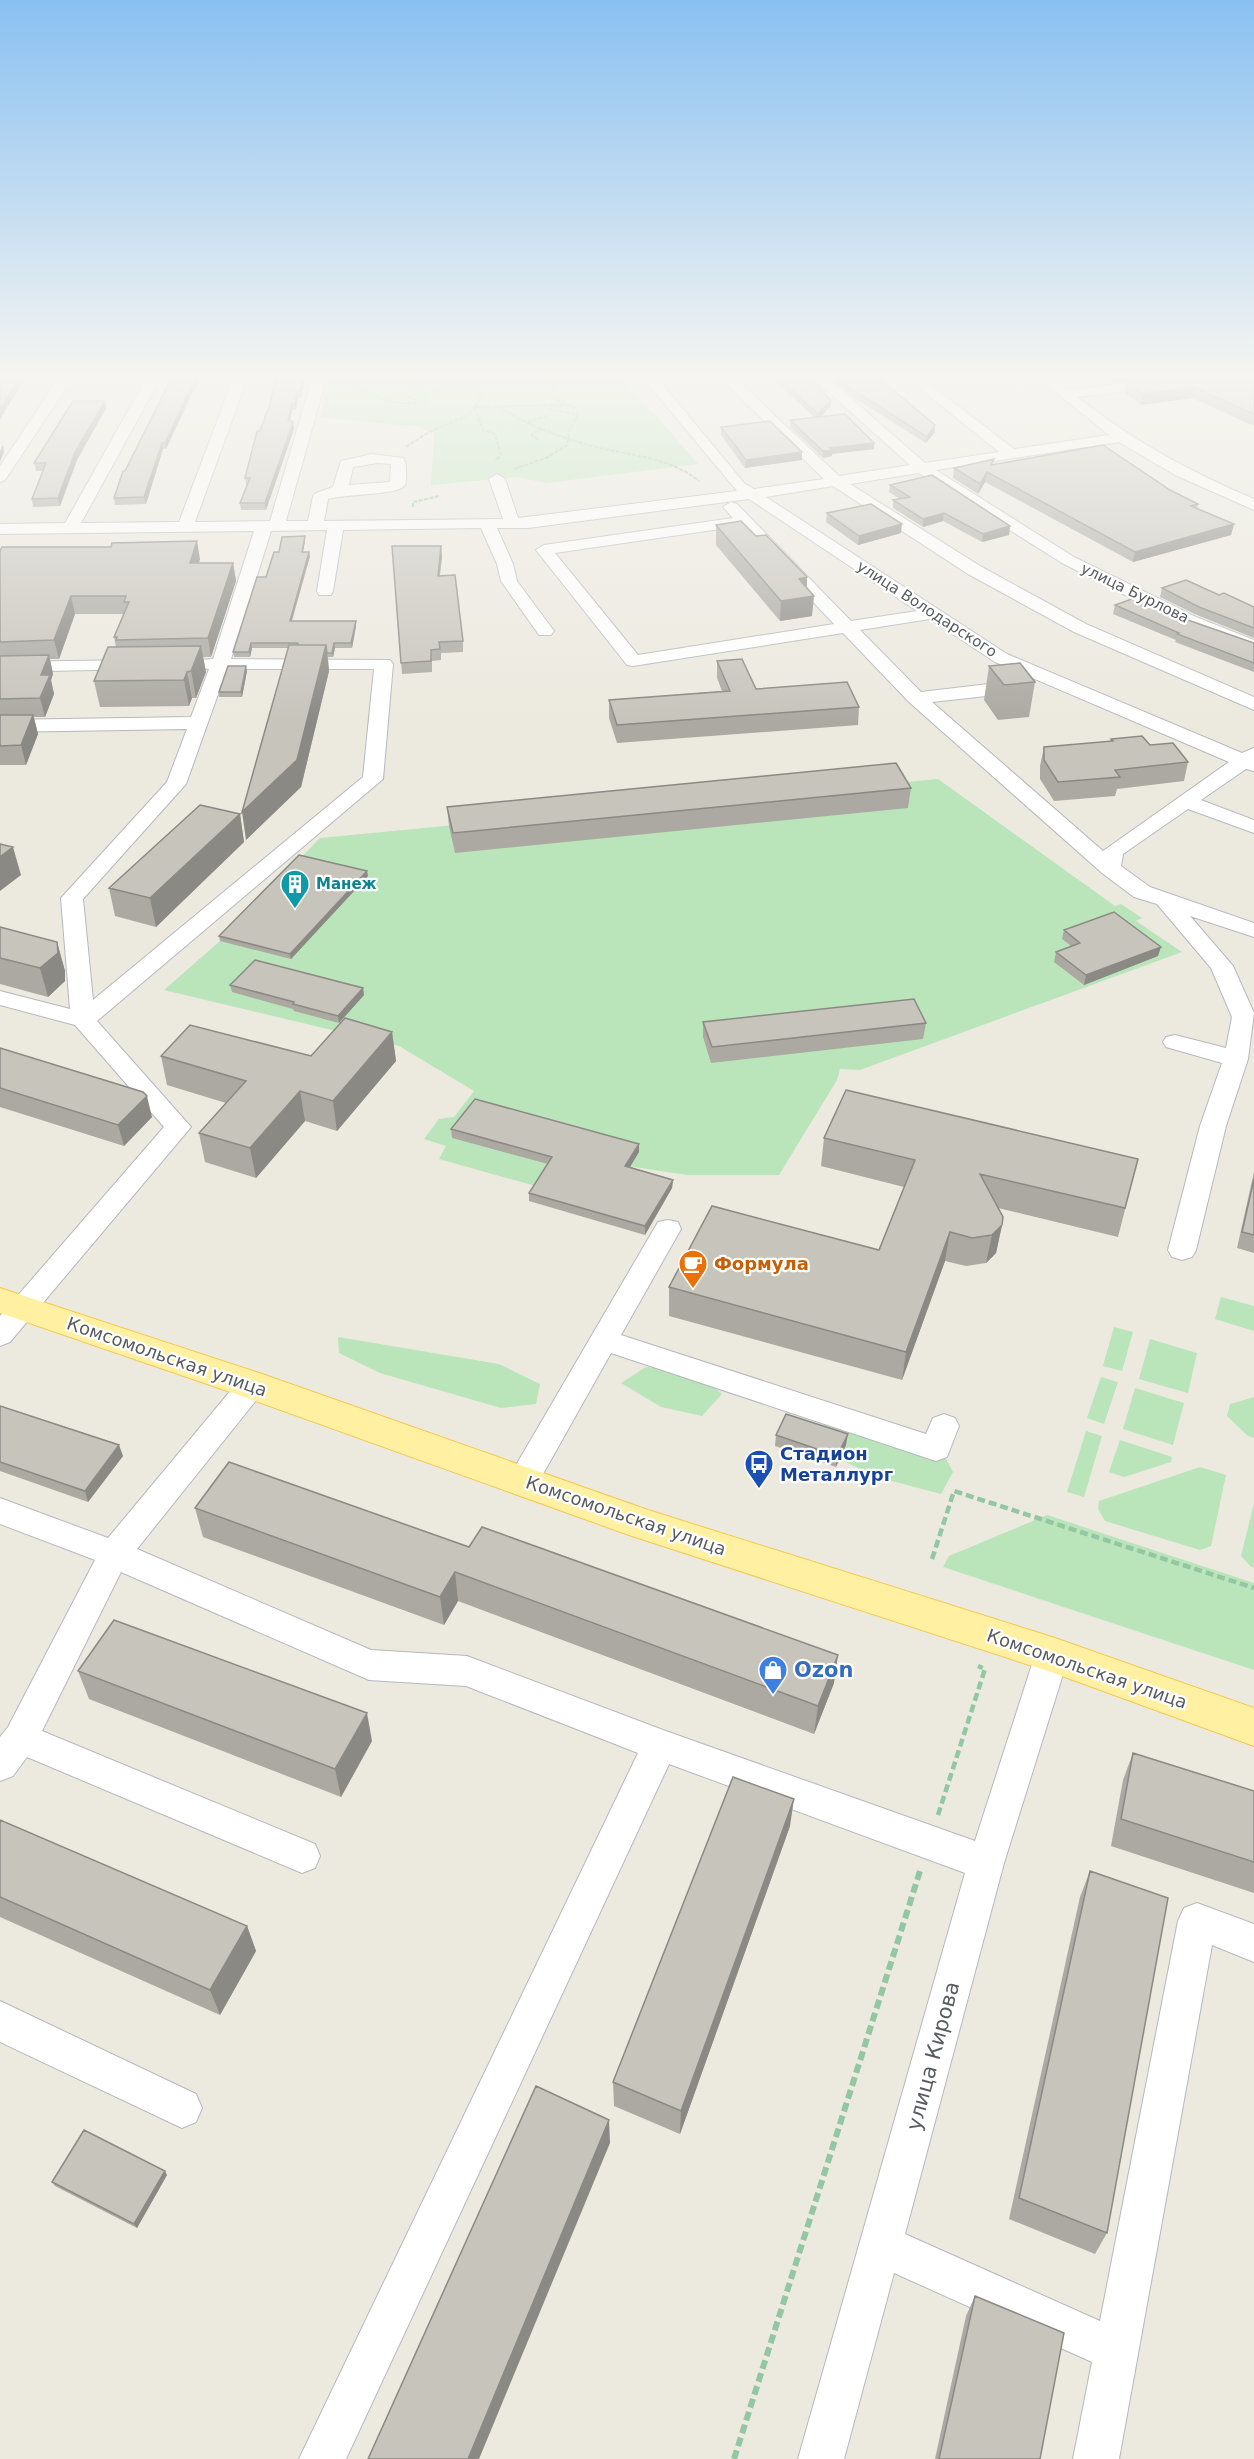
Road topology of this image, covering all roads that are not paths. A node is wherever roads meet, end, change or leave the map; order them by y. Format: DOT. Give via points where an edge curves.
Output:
graph roads {
  1 [pos="89,494"];
  2 [pos="197,494"];
  3 [pos="282,494"];
  4 [pos="328,494"];
  5 [pos="505,494"];
  6 [pos="753,494"];
  7 [pos="855,494"];
  8 [pos="963,494"];
  9 [pos="1230,494"];
  10 [pos="722,498"];
  11 [pos="1254,505"];
  12 [pos="744,521"];
  13 [pos="520,523"];
  14 [pos="487,524"];
  15 [pos="315,525"];
  16 [pos="336,525"];
  17 [pos="271,526"];
  18 [pos="185,527"];
  19 [pos="70,528"];
  20 [pos="0,529"];
  21 [pos="544,550"];
  22 [pos="325,591"];
  23 [pos="934,613"];
  24 [pos="848,627"];
  25 [pos="545,631"];
  26 [pos="1254,646"];
  27 [pos="151,664"];
  28 [pos="186,664"];
  29 [pos="220,664"];
  30 [pos="0,667"];
  31 [pos="1056,682"];
  32 [pos="916,698"];
  33 [pos="1254,704"];
  34 [pos="198,723"];
  35 [pos="0,726"];
  36 [pos="1250,760"];
  37 [pos="1186,801"];
  38 [pos="1254,827"];
  39 [pos="1110,868"];
  40 [pos="1166,902"];
  41 [pos="1254,930"];
  42 [pos="0,998"];
  43 [pos="83,1020"];
  44 [pos="1175,1042"];
  45 [pos="1236,1059"];
  46 [pos="668,1229"];
  47 [pos="1182,1250"];
  48 [pos="8,1315"];
  49 [pos="604,1340"];
  50 [pos="252,1385"];
  51 [pos="944,1426"];
  52 [pos="523,1481"];
  53 [pos="0,1511"];
  54 [pos="114,1554"];
  55 [pos="1052,1655"];
  56 [pos="1254,1727"];
  57 [pos="660,1745"];
  58 [pos="10,1752"];
  59 [pos="302,1856"];
  60 [pos="986,1863"];
  61 [pos="1254,1943"];
  62 [pos="0,2021"];
  63 [pos="182,2108"];
  64 [pos="881,2245"];
  65 [pos="1115,2350"];
  66 [pos="322,2459"];
  67 [pos="821,2459"];
  68 [pos="1096,2459"];
  1 -- 19 [label="street"];
  2 -- 18 [label="street"];
  3 -- 17 [label="street"];
  4 -- 15 [label="street" via="321,496"];
  5 -- 13 [label="street"];
  6 -- 10 [label="street"];
  6 -- 23 [label="street, улица Володарского"];
  7 -- 33 [label="street" via="974,570 1080,628"];
  8 -- 26 [label="street, улица Бурлова" via="1068,560 1190,621"];
  9 -- 11 [label="street"];
  10 -- 12 [label="street"];
  10 -- 13 [label="street"];
  12 -- 21 [label="street"];
  12 -- 24 [label="street"];
  13 -- 14 [label="street"];
  13 -- 21 [label="street"];
  14 -- 16 [label="street"];
  14 -- 25 [label="street" via="509,581"];
  15 -- 16 [label="street"];
  15 -- 17 [label="street"];
  16 -- 22 [label="street"];
  17 -- 18 [label="street"];
  17 -- 29 [label="street"];
  18 -- 19 [label="street"];
  19 -- 20 [label="street"];
  21 -- 24 [label="street" via="633,661"];
  23 -- 24 [label="street"];
  23 -- 31 [label="street, улица Володарского" via="1001,658"];
  24 -- 32 [label="street"];
  27 -- 30 [label="street"];
  28 -- 29 [label="street"];
  29 -- 34 [label="street"];
  29 -- 43 [label="street" via="384,664 374,779"];
  31 -- 32 [label="street"];
  31 -- 36 [label="street, улица Володарского"];
  32 -- 39 [label="street"];
  34 -- 35 [label="street"];
  34 -- 43 [label="street" via="176,784 72,898"];
  36 -- 37 [label="street"];
  37 -- 38 [label="street"];
  37 -- 39 [label="street" via="1113,851"];
  39 -- 40 [label="street" via="1142,892"];
  40 -- 41 [label="street"];
  40 -- 45 [label="street" via="1222,966 1244,1017"];
  42 -- 43 [label="street"];
  43 -- 48 [label="street" via="178,1127"];
  44 -- 45 [label="street"];
  45 -- 47 [label="street" via="1213,1126"];
  46 -- 49 [label="street"];
  48 -- 50 [label="main road, Комсомольская улица"];
  49 -- 51 [label="street" via="936,1449"];
  49 -- 52 [label="street"];
  50 -- 52 [label="main road, Комсомольская улица"];
  50 -- 54 [label="street"];
  52 -- 55 [label="main road, Комсомольская улица" via="643,1524"];
  53 -- 54 [label="street"];
  54 -- 57 [label="street" via="369,1665 467,1671"];
  54 -- 58 [label="street"];
  55 -- 56 [label="main road, Комсомольская улица"];
  55 -- 60 [label="street, улица Кирова"];
  57 -- 60 [label="street"];
  57 -- 66 [label="street"];
  58 -- 59 [label="street"];
  60 -- 64 [label="street, улица Кирова"];
  61 -- 65 [label="street" via="1197,1921"];
  62 -- 63 [label="street"];
  64 -- 65 [label="street"];
  64 -- 67 [label="street, улица Кирова"];
  65 -- 68 [label="street"];
}
